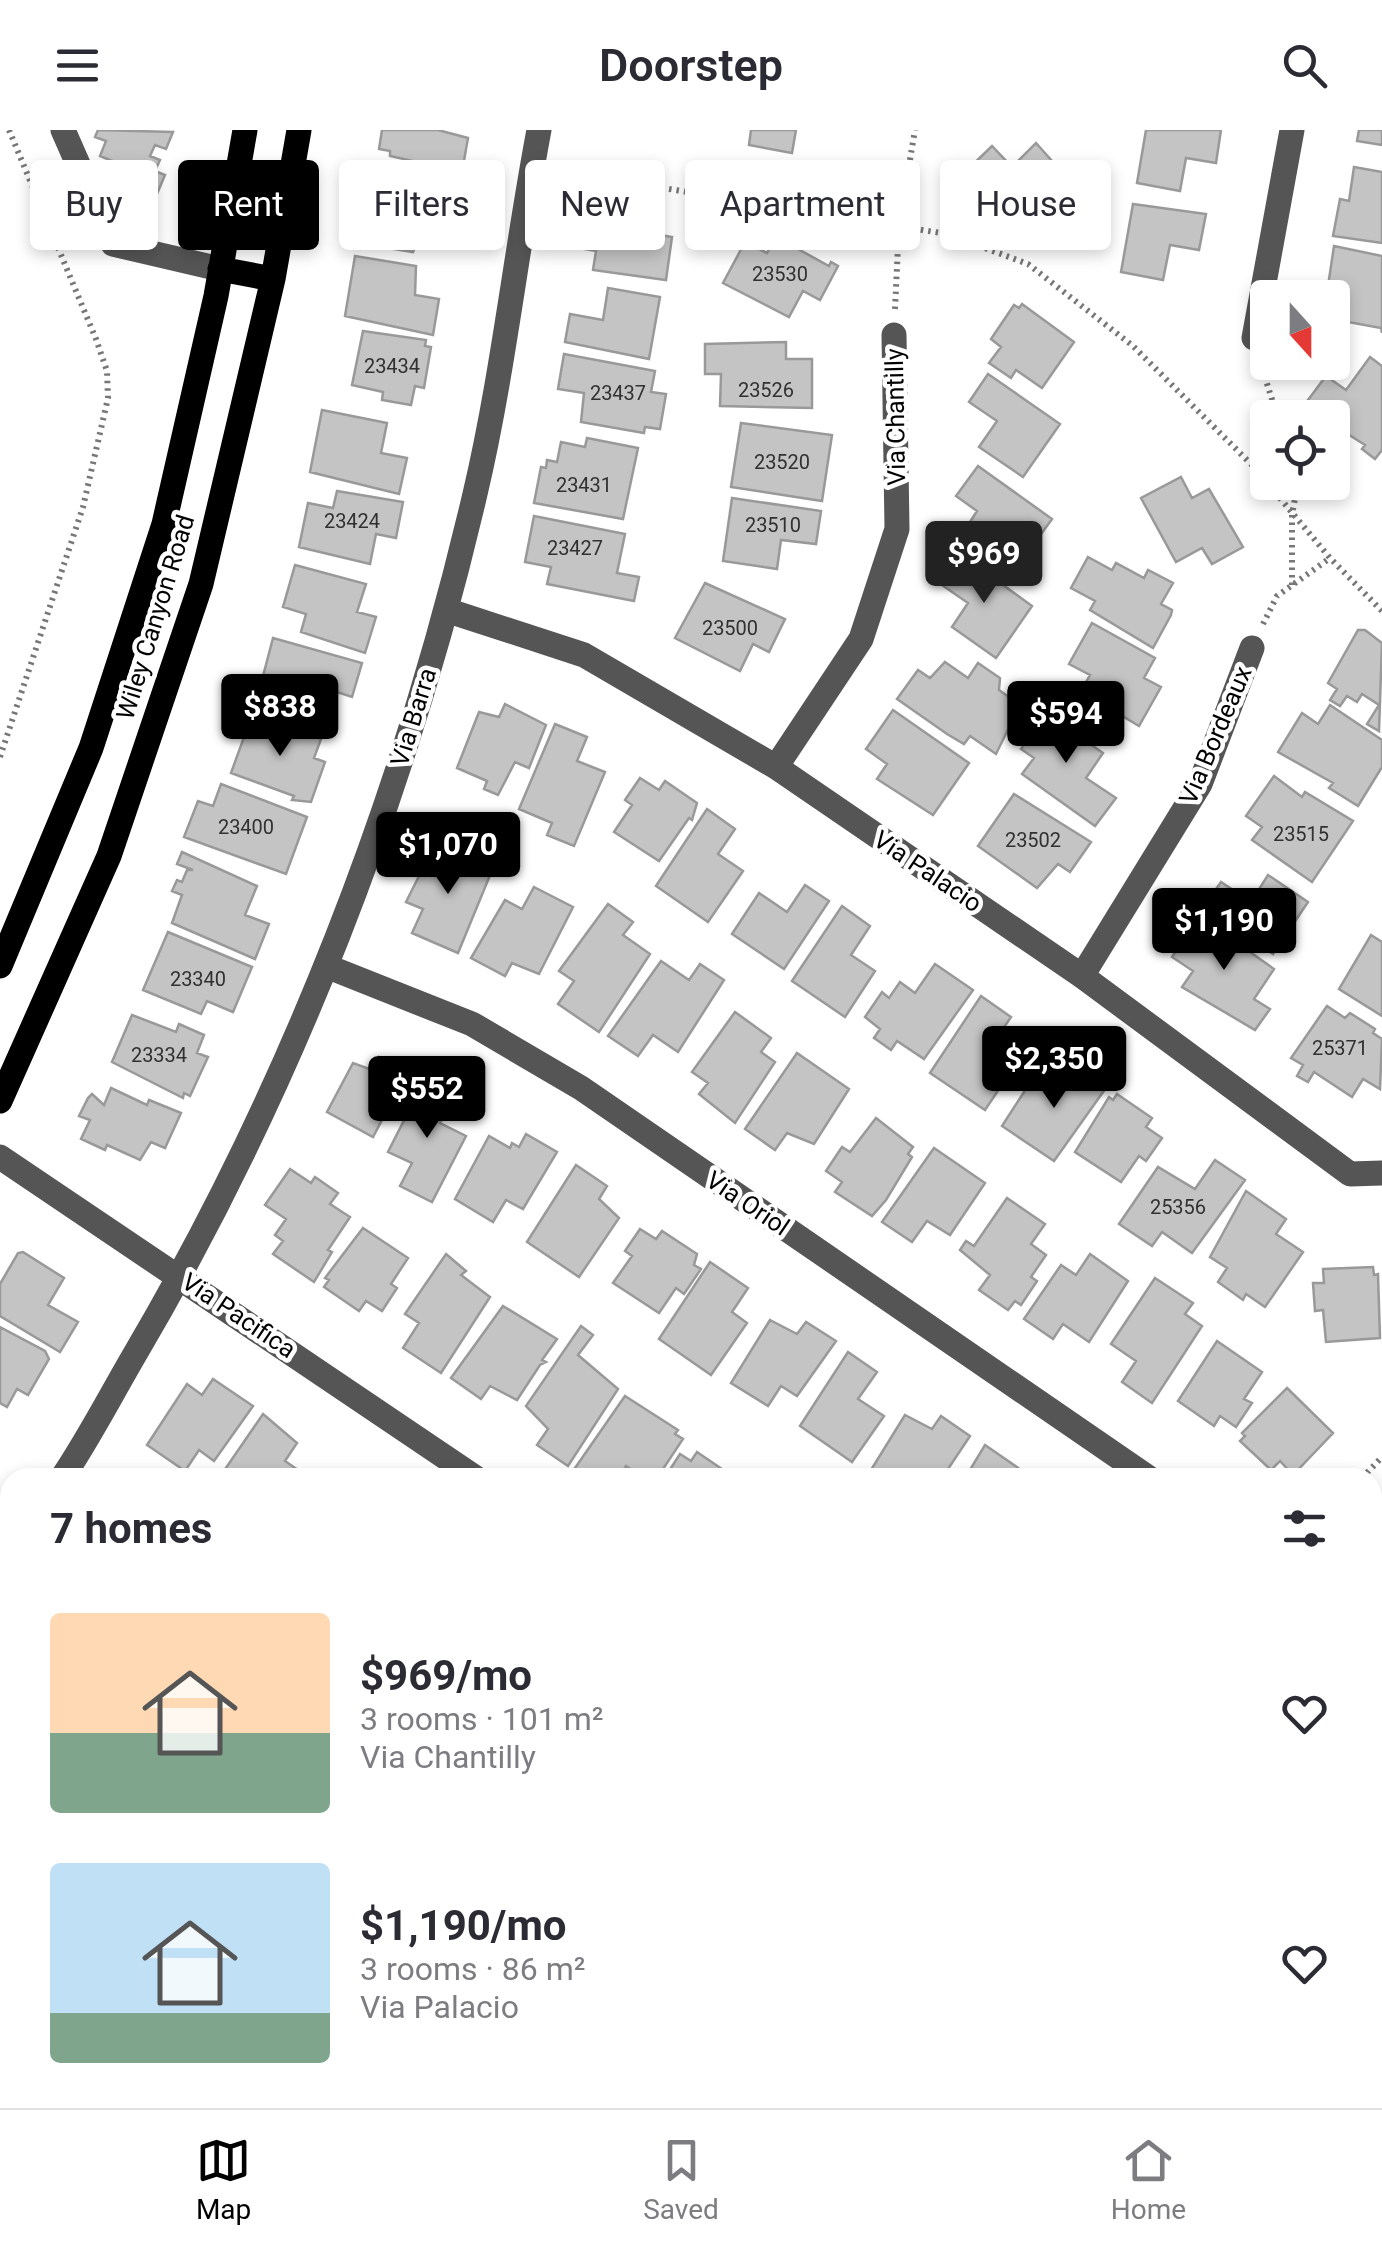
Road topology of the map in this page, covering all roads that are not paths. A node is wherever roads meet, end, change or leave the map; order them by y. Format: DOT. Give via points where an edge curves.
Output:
graph roads {
  1 [pos="63,130"];
  2 [pos="245,130"];
  3 [pos="300,130"];
  4 [pos="538,130"];
  5 [pos="1292,130"];
  6 [pos="220,268"];
  7 [pos="273,279"];
  8 [pos="1265,280"];
  9 [pos="894,335"];
  10 [pos="446,610"];
  11 [pos="1252,648"];
  12 [pos="776,768"];
  13 [pos="0,966"];
  14 [pos="326,966"];
  15 [pos="1082,976"];
  16 [pos="0,1101"];
  17 [pos="0,1157"];
  18 [pos="1382,1174"];
  19 [pos="182,1275"];
  20 [pos="68,1468"];
  21 [pos="462,1468"];
  22 [pos="1134,1468"];
  1 -- 6 [label="street" via="113,244"];
  2 -- 6 [label="main road, Wiley Canyon Road"];
  3 -- 7 [label="main road, Wiley Canyon Road"];
  4 -- 10 [label="street, Via Barra" via="476,490"];
  5 -- 8 [label="street"];
  6 -- 7 [label="main road"];
  6 -- 13 [label="main road, Wiley Canyon Road" via="164,524 91,748"];
  7 -- 16 [label="main road, Wiley Canyon Road" via="201,584 108,856"];
  9 -- 12 [label="street, Via Chantilly" via="897,528 861,639"];
  10 -- 12 [label="street, Via Palacio" via="584,655"];
  10 -- 14 [label="street, Via Barra"];
  11 -- 15 [label="street, Via Bordeaux" via="1200,784"];
  12 -- 15 [label="street, Via Palacio"];
  14 -- 19 [label="street, Via Barra"];
  14 -- 22 [label="street, Via Oriol" via="472,1024 581,1088"];
  15 -- 18 [label="street, Via Palacio" via="1350,1174"];
  17 -- 19 [label="street, Via Pacifica"];
  19 -- 20 [label="street, Via Barra"];
  19 -- 21 [label="street, Via Pacifica"];
}
